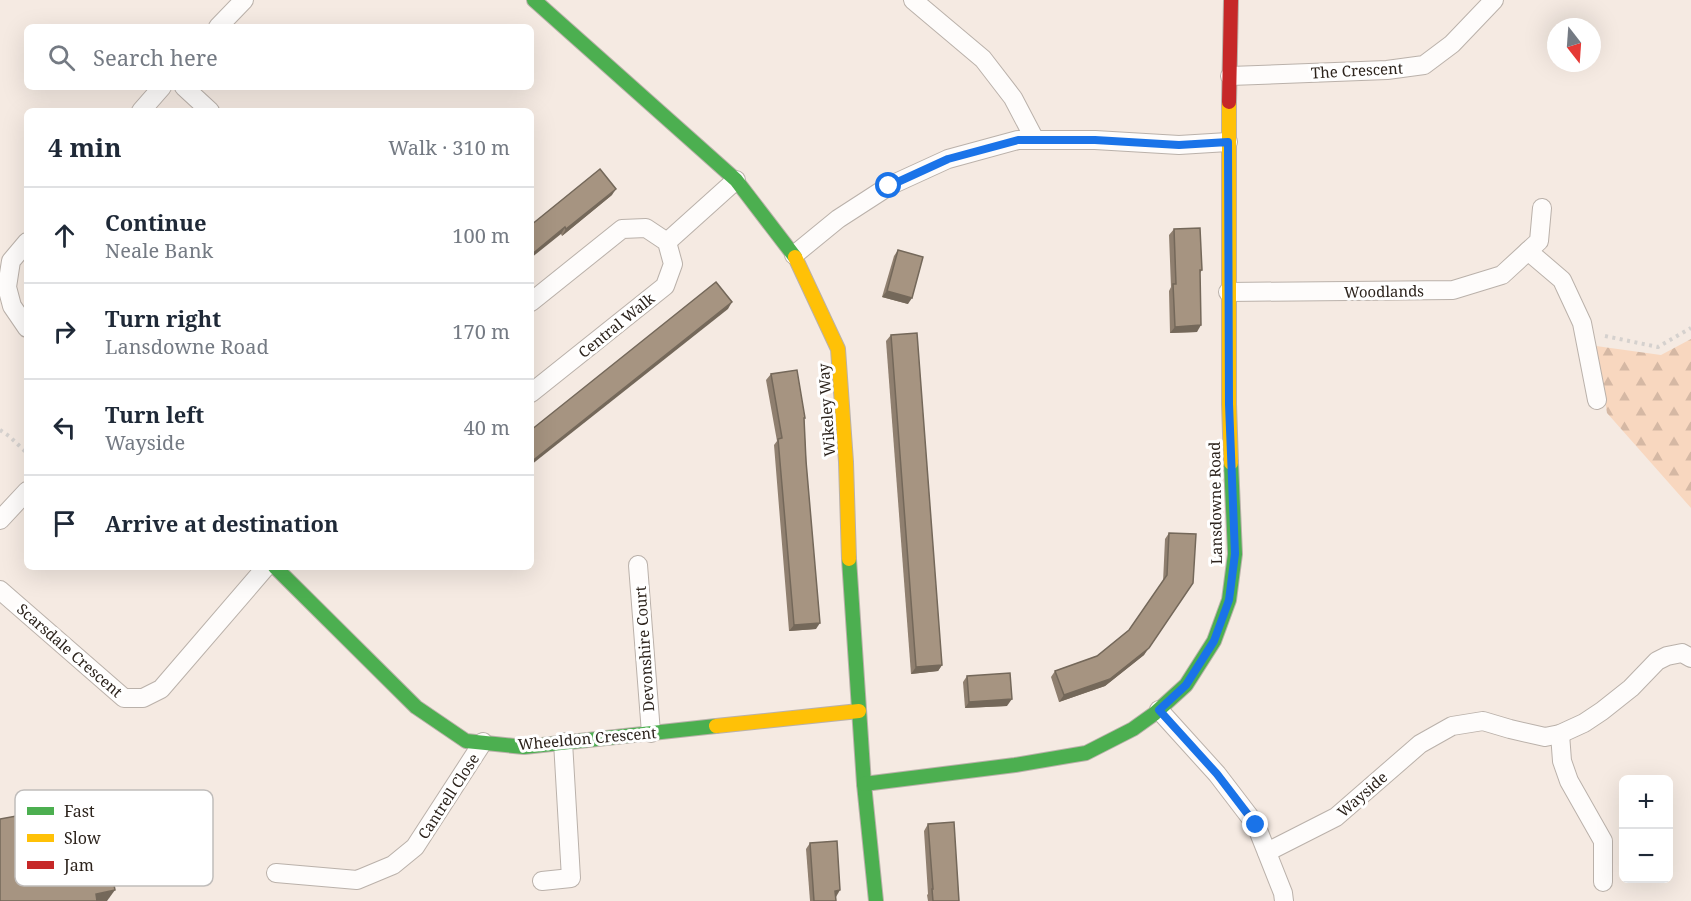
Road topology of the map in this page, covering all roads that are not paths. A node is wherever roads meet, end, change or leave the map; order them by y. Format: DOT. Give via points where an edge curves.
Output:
graph roads {
  1 [pos="244,0"];
  2 [pos="534,0"];
  3 [pos="913,0"];
  4 [pos="1231,0"];
  5 [pos="1494,0"];
  6 [pos="221,24"];
  7 [pos="1230,76"];
  8 [pos="159,90"];
  9 [pos="187,90"];
  10 [pos="144,108"];
  11 [pos="207,108"];
  12 [pos="1035,140"];
  13 [pos="1228,142"];
  14 [pos="736,180"];
  15 [pos="1542,208"];
  16 [pos="667,242"];
  17 [pos="24,245"];
  18 [pos="1528,250"];
  19 [pos="794,255"];
  20 [pos="1228,292"];
  21 [pos="534,300"];
  22 [pos="24,324"];
  23 [pos="534,391"];
  24 [pos="1597,400"];
  25 [pos="24,494"];
  26 [pos="0,520"];
  27 [pos="638,565"];
  28 [pos="263,570"];
  29 [pos="277,570"];
  30 [pos="0,590"];
  31 [pos="1691,658"];
  32 [pos="1159,710"];
  33 [pos="859,711"];
  34 [pos="651,733"];
  35 [pos="1560,734"];
  36 [pos="483,742"];
  37 [pos="563,742"];
  38 [pos="864,784"];
  39 [pos="1267,852"];
  40 [pos="276,873"];
  41 [pos="542,881"];
  42 [pos="1603,882"];
  43 [pos="876,901"];
  44 [pos="1284,901"];
  1 -- 6 [label="street"];
  2 -- 14 [label="street, Wikeley Way"];
  3 -- 12 [label="street" via="983,59 1013,98"];
  4 -- 7 [label="street, Lansdowne Road"];
  5 -- 7 [label="street, The Crescent" via="1452,44 1424,65"];
  7 -- 13 [label="street, Lansdowne Road"];
  8 -- 10 [label="street"];
  9 -- 11 [label="street"];
  12 -- 13 [label="street" via="1179,145"];
  12 -- 19 [label="street" via="1018,140 948,159 889,186 838,219"];
  13 -- 20 [label="street, Lansdowne Road"];
  14 -- 16 [label="street"];
  14 -- 19 [label="street, Wikeley Way"];
  15 -- 18 [label="street, Woodlands" via="1539,241"];
  16 -- 21 [label="street" via="646,228 622,229"];
  16 -- 23 [label="street, Central Walk" via="673,264 664,286"];
  17 -- 22 [label="street" via="10,261 7,287 12,306"];
  18 -- 20 [label="street, Woodlands" via="1502,275 1452,290"];
  18 -- 24 [label="street" via="1562,280 1582,323"];
  19 -- 33 [label="street, Wikeley Way" via="838,349"];
  20 -- 32 [label="street, Lansdowne Road" via="1235,554 1229,600 1214,641 1186,685"];
  25 -- 26 [label="street"];
  27 -- 34 [label="street, Devonshire Court"];
  28 -- 30 [label="street, Scarsdale Crescent" via="161,689 143,698 124,698"];
  29 -- 36 [label="street, Wheeldon Crescent" via="416,707 466,741"];
  31 -- 35 [label="street" via="1682,653 1667,656 1602,711"];
  32 -- 38 [label="street, Lansdowne Road" via="1134,729 1086,753"];
  32 -- 39 [label="street" via="1217,774 1256,825"];
  33 -- 34 [label="street, Wheeldon Crescent"];
  33 -- 38 [label="street, Wikeley Way"];
  34 -- 37 [label="street, Wheeldon Crescent"];
  35 -- 39 [label="street, Wayside" via="1545,737 1483,721 1452,726 1420,744 1336,817"];
  35 -- 42 [label="street" via="1562,761 1569,781 1604,841"];
  36 -- 37 [label="street, Wheeldon Crescent" via="524,747"];
  36 -- 40 [label="street, Cantrell Close" via="415,847 393,865 357,880"];
  37 -- 41 [label="street" via="571,878"];
  38 -- 43 [label="street, Wikeley Way"];
  39 -- 44 [label="street"];
}
